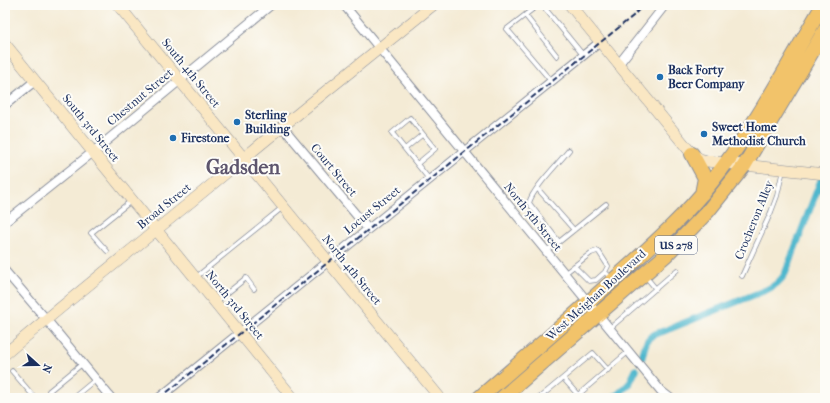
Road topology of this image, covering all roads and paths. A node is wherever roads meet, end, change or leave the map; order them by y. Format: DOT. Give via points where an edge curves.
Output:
graph roads {
  1 [pos="118,5"];
  2 [pos="271,5"];
  3 [pos="344,5"];
  4 [pos="433,5"];
  5 [pos="539,5"];
  6 [pos="570,5"];
  7 [pos="665,5"];
  8 [pos="823,5"];
  9 [pos="525,15"];
  10 [pos="825,30"];
  11 [pos="600,42"];
  12 [pos="5,44"];
  13 [pos="378,48"];
  14 [pos="583,55"];
  15 [pos="557,56"];
  16 [pos="792,58"];
  17 [pos="618,65"];
  18 [pos="804,65"];
  19 [pos="179,80"];
  20 [pos="35,81"];
  21 [pos="551,81"];
  22 [pos="5,105"];
  23 [pos="282,126"];
  24 [pos="423,134"];
  25 [pos="405,149"];
  26 [pos="464,150"];
  27 [pos="570,150"];
  28 [pos="93,152"];
  29 [pos="692,154"];
  30 [pos="244,158"];
  31 [pos="417,164"];
  32 [pos="725,164"];
  33 [pos="744,166"];
  34 [pos="783,170"];
  35 [pos="825,174"];
  36 [pos="429,179"];
  37 [pos="538,188"];
  38 [pos="702,194"];
  39 [pos="132,200"];
  40 [pos="606,204"];
  41 [pos="284,206"];
  42 [pos="5,222"];
  43 [pos="156,229"];
  44 [pos="368,229"];
  45 [pos="574,230"];
  46 [pos="560,242"];
  47 [pos="107,251"];
  48 [pos="545,251"];
  49 [pos="328,261"];
  50 [pos="574,266"];
  51 [pos="677,270"];
  52 [pos="5,271"];
  53 [pos="564,274"];
  54 [pos="644,274"];
  55 [pos="609,276"];
  56 [pos="742,276"];
  57 [pos="195,278"];
  58 [pos="254,289"];
  59 [pos="656,289"];
  60 [pos="588,302"];
  61 [pos="216,303"];
  62 [pos="598,315"];
  63 [pos="46,319"];
  64 [pos="609,329"];
  65 [pos="240,332"];
  66 [pos="628,352"];
  67 [pos="5,354"];
  68 [pos="83,363"];
  69 [pos="608,370"];
  70 [pos="12,371"];
  71 [pos="563,378"];
  72 [pos="96,379"];
  73 [pos="35,398"];
  74 [pos="54,398"];
  75 [pos="73,398"];
  76 [pos="111,398"];
  77 [pos="159,398"];
  78 [pos="293,398"];
  79 [pos="440,398"];
  80 [pos="480,398"];
  81 [pos="502,398"];
  82 [pos="540,398"];
  83 [pos="670,398"];
  1 -- 19 [label="main road, South 4th Street"];
  2 -- 19 [label="street, Chestnut Street"];
  3 -- 13 [label="street, North 5th Street"];
  4 -- 13 [label="main road, Broad Street"];
  5 -- 9 [label="lane"];
  5 -- 14 [label="lane" via="543,6"];
  6 -- 11 [label="main road"];
  7 -- 17 [label="street"];
  8 -- 16 [label="highway, West Meighan Boulevard / US 278"];
  9 -- 15 [label="lane"];
  9 -- 21 [label="lane" via="507,29"];
  10 -- 18 [label="highway, West Meighan Boulevard / US 278"];
  11 -- 14 [label="street, Locust Street"];
  11 -- 17 [label="main road"];
  12 -- 20 [label="main road, South 3rd Street"];
  13 -- 23 [label="main road, Broad Street"];
  13 -- 26 [label="street, North 5th Street"];
  14 -- 21 [label="street, Locust Street"];
  16 -- 18 [label="lane"];
  16 -- 32 [label="highway, West Meighan Boulevard / US 278"];
  17 -- 29 [label="main road"];
  18 -- 33 [label="highway, West Meighan Boulevard / US 278"];
  19 -- 28 [label="street, Chestnut Street"];
  19 -- 30 [label="main road, South 4th Street"];
  20 -- 22 [label="street"];
  20 -- 28 [label="main road, South 3rd Street"];
  21 -- 26 [label="street, Locust Street"];
  23 -- 30 [label="main road, Broad Street"];
  23 -- 44 [label="street, Court Street"];
  24 -- 25 [label="lane"];
  24 -- 25 [label="lane" via="410,118 392,133"];
  24 -- 31 [label="lane" via="435,149"];
  25 -- 31 [label="lane"];
  26 -- 36 [label="street, Locust Street"];
  26 -- 48 [label="street, North 5th Street"];
  27 -- 37 [label="lane"];
  28 -- 39 [label="main road, South 3rd Street"];
  28 -- 42 [label="street, Chestnut Street"];
  29 -- 32 [label="main road" via="707,161"];
  29 -- 38 [label="highway" via="705,178"];
  30 -- 41 [label="main road, North 4th Street"];
  30 -- 43 [label="main road, Broad Street"];
  31 -- 36 [label="lane"];
  32 -- 33 [label="main road"];
  32 -- 38 [label="highway, West Meighan Boulevard / US 278"];
  33 -- 34 [label="main road"];
  33 -- 54 [label="highway, West Meighan Boulevard / US 278" via="695,225"];
  34 -- 35 [label="main road"];
  34 -- 56 [label="lane, Crocheron Alley" via="771,212"];
  36 -- 44 [label="street, Locust Street"];
  37 -- 45 [label="lane"];
  37 -- 46 [label="lane" via="529,203"];
  38 -- 55 [label="highway, West Meighan Boulevard / US 278" via="685,213"];
  39 -- 43 [label="main road, South 3rd Street"];
  39 -- 47 [label="lane" via="91,233"];
  40 -- 45 [label="lane"];
  41 -- 49 [label="main road, North 4th Street"];
  41 -- 57 [label="lane"];
  43 -- 57 [label="main road, North 3rd Street"];
  43 -- 63 [label="main road, Broad Street"];
  44 -- 49 [label="street, Locust Street"];
  45 -- 46 [label="lane"];
  46 -- 48 [label="lane"];
  48 -- 53 [label="street, North 5th Street"];
  49 -- 65 [label="street, Locust Street"];
  49 -- 79 [label="main road, North 4th Street"];
  50 -- 53 [label="lane"];
  50 -- 55 [label="lane" via="589,281"];
  50 -- 55 [label="lane" via="597,251 608,266"];
  51 -- 59 [label="lane"];
  52 -- 63 [label="street"];
  53 -- 60 [label="street, North 5th Street"];
  54 -- 59 [label="lane"];
  54 -- 62 [label="highway, West Meighan Boulevard / US 278"];
  55 -- 60 [label="highway, West Meighan Boulevard / US 278"];
  57 -- 61 [label="main road, North 3rd Street"];
  58 -- 61 [label="lane" via="246,278"];
  59 -- 64 [label="lane"];
  60 -- 62 [label="street, North 5th Street"];
  60 -- 80 [label="highway, West Meighan Boulevard / US 278"];
  61 -- 65 [label="main road, North 3rd Street"];
  62 -- 64 [label="street, North 5th Street"];
  62 -- 81 [label="highway, West Meighan Boulevard / US 278"];
  63 -- 67 [label="main road, Broad Street"];
  63 -- 68 [label="street"];
  64 -- 66 [label="street, North 5th Street"];
  65 -- 77 [label="street, Locust Street"];
  65 -- 78 [label="main road, North 3rd Street"];
  66 -- 69 [label="lane"];
  66 -- 83 [label="street, North 5th Street"];
  68 -- 72 [label="street"];
  68 -- 74 [label="lane" via="49,391"];
  69 -- 71 [label="lane" via="592,353"];
  69 -- 71 [label="lane" via="578,395"];
  70 -- 73 [label="lane"];
  71 -- 82 [label="lane"];
  72 -- 75 [label="lane"];
  72 -- 76 [label="street"];
}
